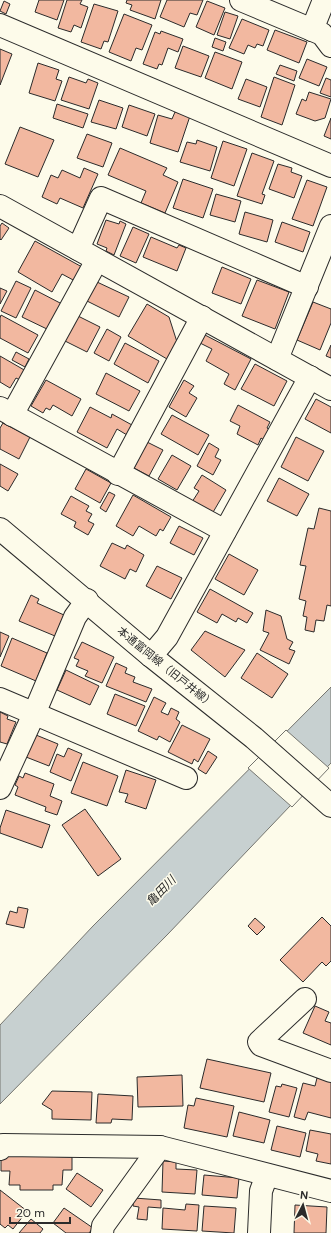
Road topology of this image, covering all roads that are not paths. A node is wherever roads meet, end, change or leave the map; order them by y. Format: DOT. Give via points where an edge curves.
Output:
graph roads {
  1 [pos="242,0"];
  2 [pos="324,0"];
  3 [pos="0,25"];
  4 [pos="312,30"];
  5 [pos="331,46"];
  6 [pos="331,166"];
  7 [pos="0,206"];
  8 [pos="331,226"];
  9 [pos="78,249"];
  10 [pos="98,260"];
  11 [pos="307,286"];
  12 [pos="202,317"];
  13 [pos="276,359"];
  14 [pos="310,377"];
  15 [pos="331,389"];
  16 [pos="6,412"];
  17 [pos="118,474"];
  18 [pos="0,529"];
  19 [pos="224,531"];
  20 [pos="87,600"];
  21 [pos="151,656"];
  22 [pos="0,699"];
  23 [pos="34,714"];
  24 [pos="186,778"];
  25 [pos="0,788"];
  26 [pos="328,803"];
  27 [pos="305,999"];
  28 [pos="331,1071"];
  29 [pos="160,1147"];
  30 [pos="0,1149"];
  31 [pos="267,1175"];
  32 [pos="331,1191"];
  33 [pos="102,1233"];
  34 [pos="259,1233"];
  1 -- 4 [label="street"];
  2 -- 4 [label="street"];
  3 -- 6 [label="street"];
  4 -- 5 [label="street" via="322,34"];
  7 -- 9 [label="street"];
  8 -- 11 [label="street"];
  9 -- 10 [label="street"];
  9 -- 11 [label="street" via="101,198"];
  10 -- 12 [label="street"];
  10 -- 16 [label="street"];
  11 -- 13 [label="street"];
  12 -- 13 [label="street"];
  12 -- 17 [label="street"];
  13 -- 14 [label="street"];
  14 -- 15 [label="street"];
  14 -- 19 [label="street"];
  16 -- 17 [label="street"];
  17 -- 19 [label="street"];
  18 -- 20 [label="street, 本通富岡線（旧戸井線）"];
  19 -- 21 [label="street" via="167,637"];
  20 -- 21 [label="street, 本通富岡線（旧戸井線）"];
  20 -- 23 [label="street" via="75,617"];
  21 -- 26 [label="street, 本通富岡線（旧戸井線）" via="254,738"];
  22 -- 23 [label="street"];
  23 -- 24 [label="street"];
  23 -- 25 [label="street"];
  27 -- 28 [label="street" via="259,1042"];
  29 -- 30 [label="street" via="3,1145"];
  29 -- 31 [label="street"];
  29 -- 33 [label="street" via="103,1226"];
  31 -- 32 [label="street"];
  31 -- 34 [label="street" via="261,1191"];
}
